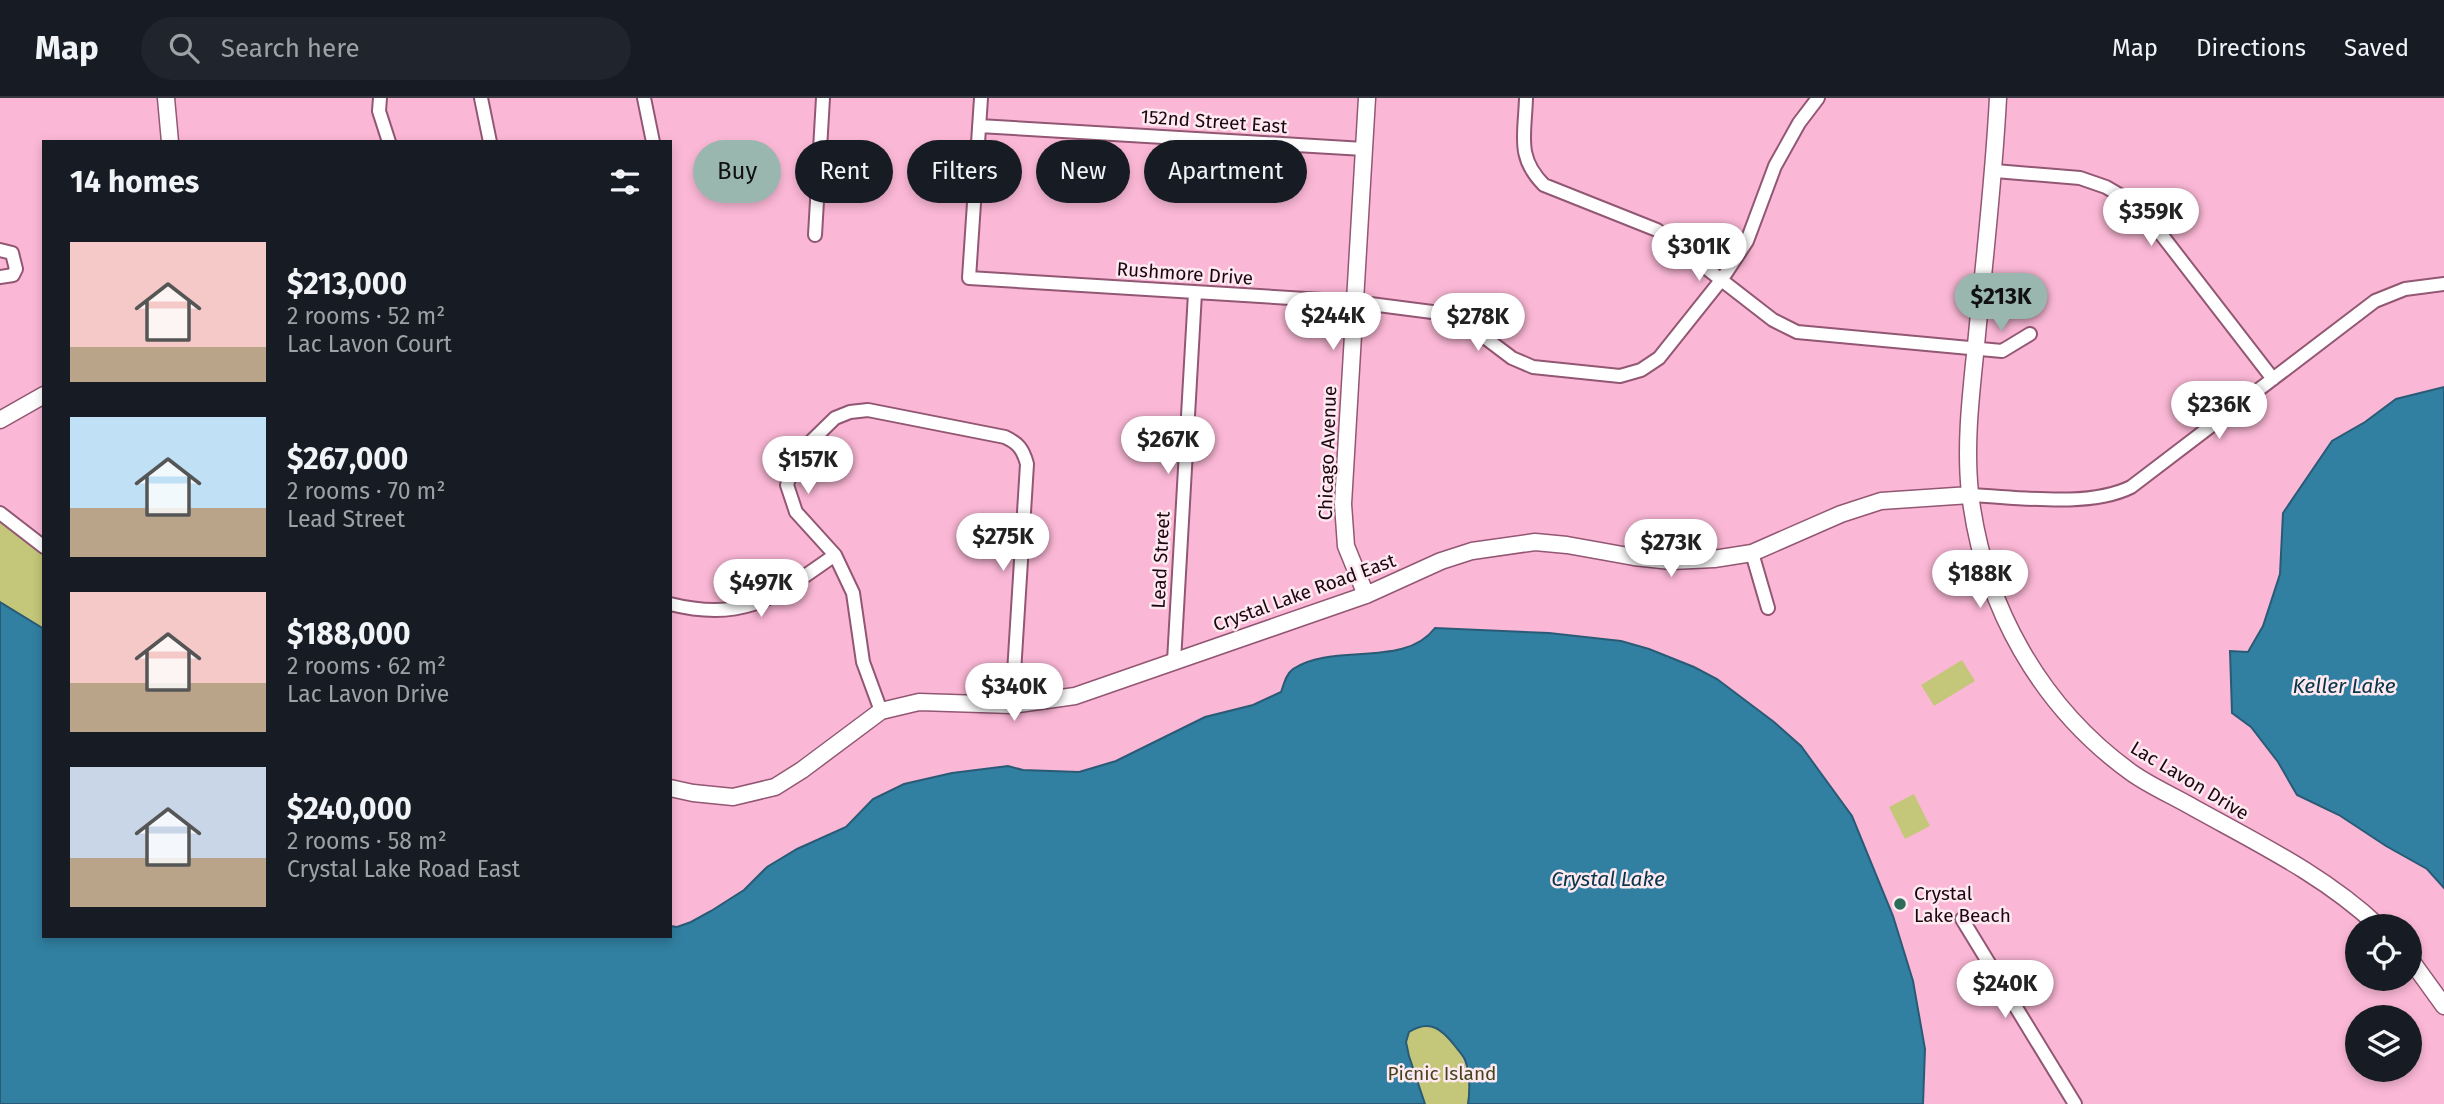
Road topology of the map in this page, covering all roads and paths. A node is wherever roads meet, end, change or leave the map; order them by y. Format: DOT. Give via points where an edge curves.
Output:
graph roads {
  1 [pos="166,98"];
  2 [pos="380,98"];
  3 [pos="481,98"];
  4 [pos="644,98"];
  5 [pos="823,98"];
  6 [pos="981,98"];
  7 [pos="1367,98"];
  8 [pos="1526,98"];
  9 [pos="1818,98"];
  10 [pos="1998,98"];
  11 [pos="979,125"];
  12 [pos="170,140"];
  13 [pos="388,140"];
  14 [pos="490,140"];
  15 [pos="653,140"];
  16 [pos="1364,149"];
  17 [pos="1994,171"];
  18 [pos="815,235"];
  19 [pos="0,250"];
  20 [pos="0,277"];
  21 [pos="1722,279"];
  22 [pos="2444,284"];
  23 [pos="1195,293"];
  24 [pos="1354,302"];
  25 [pos="2030,334"];
  26 [pos="1976,350"];
  27 [pos="2273,379"];
  28 [pos="42,395"];
  29 [pos="0,420"];
  30 [pos="1970,495"];
  31 [pos="0,513"];
  32 [pos="42,545"];
  33 [pos="1752,552"];
  34 [pos="835,555"];
  35 [pos="1366,595"];
  36 [pos="672,604"];
  37 [pos="1768,608"];
  38 [pos="1174,661"];
  39 [pos="1012,705"];
  40 [pos="881,711"];
  41 [pos="672,788"];
  42 [pos="2365,914"];
  43 [pos="1962,919"];
  44 [pos="2422,976"];
  45 [pos="2444,1006"];
  46 [pos="2075,1104"];
  1 -- 12 [label="street"];
  2 -- 13 [label="street" via="379,111"];
  3 -- 14 [label="street"];
  4 -- 15 [label="street"];
  5 -- 18 [label="street"];
  6 -- 11 [label="street"];
  7 -- 16 [label="street, Chicago Avenue"];
  8 -- 21 [label="street" via="1524,154 1530,171 1544,185 1657,230"];
  9 -- 21 [label="street, Rushmore Drive" via="1776,166 1747,241"];
  10 -- 17 [label="street, Lac Lavon Drive"];
  11 -- 16 [label="street, 152nd Street East"];
  11 -- 23 [label="street, Rushmore Drive" via="969,278"];
  16 -- 24 [label="street, Chicago Avenue"];
  17 -- 26 [label="street, Lac Lavon Drive"];
  17 -- 27 [label="street" via="2080,178 2130,201 2154,225"];
  19 -- 20 [label="street" via="12,253 16,269 13,275"];
  21 -- 24 [label="street, Rushmore Drive" via="1659,358 1620,376 1533,367 1440,313"];
  21 -- 26 [label="street" via="1773,320 1797,332"];
  22 -- 27 [label="street" via="2405,289 2375,301"];
  23 -- 24 [label="street, Rushmore Drive"];
  23 -- 38 [label="street, Lead Street"];
  24 -- 35 [label="street, Chicago Avenue" via="1343,504 1346,547"];
  25 -- 26 [label="street" via="2002,351"];
  26 -- 30 [label="street, Lac Lavon Drive" via="1968,446"];
  27 -- 30 [label="street" via="2115,495 2091,500"];
  28 -- 29 [label="street"];
  30 -- 33 [label="street, Crystal Lake Road East" via="1881,501"];
  30 -- 42 [label="street, Lac Lavon Drive" via="1979,547 1997,603 2022,654 2081,729 2133,774 2319,879"];
  31 -- 32 [label="street"];
  33 -- 35 [label="street, Crystal Lake Road East" via="1671,561 1535,542 1441,561"];
  33 -- 37 [label="street"];
  34 -- 36 [label="street" via="777,595 738,609 696,610"];
  34 -- 39 [label="street" via="796,512 787,485 796,456 835,418 868,410 998,435 1017,443 1027,464"];
  34 -- 40 [label="street" via="853,593 863,662"];
  35 -- 38 [label="street, Crystal Lake Road East"];
  38 -- 39 [label="street, Crystal Lake Road East" via="1075,696"];
  39 -- 40 [label="street, Crystal Lake Road East" via="919,702"];
  40 -- 41 [label="street, Crystal Lake Road East" via="775,786 733,797"];
  43 -- 46 [label="street"];
  44 -- 45 [label="street"];
}
